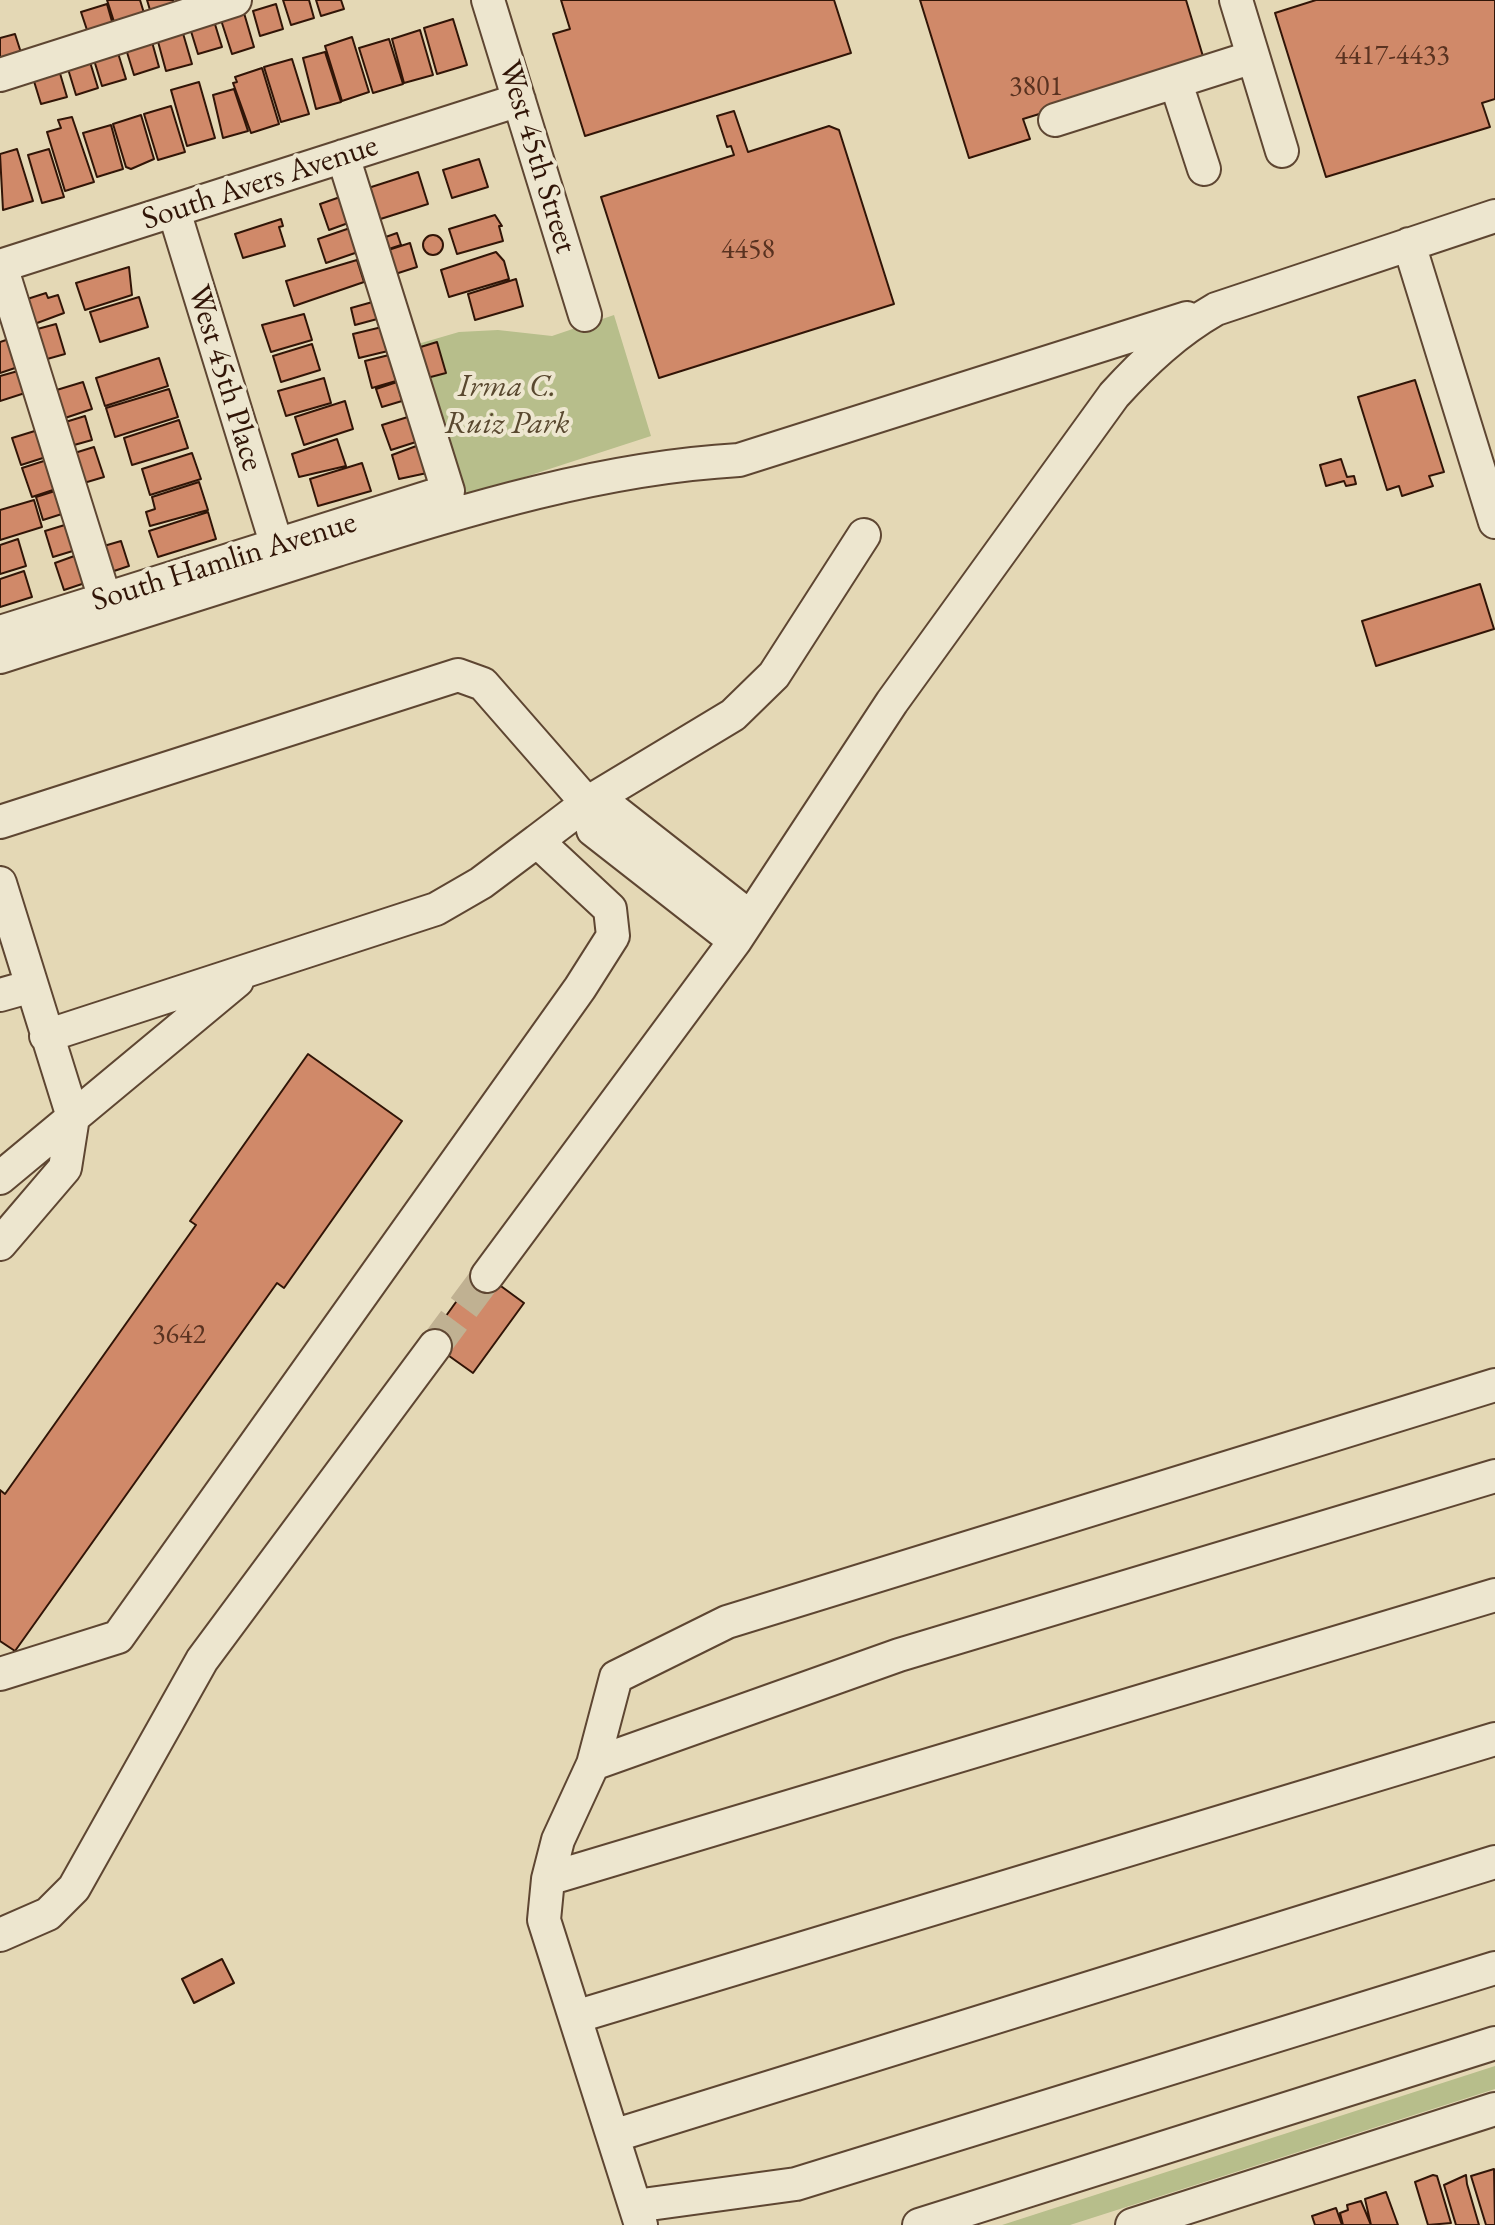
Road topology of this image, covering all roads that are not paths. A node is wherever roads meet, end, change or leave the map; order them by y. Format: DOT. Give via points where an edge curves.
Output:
graph roads {
  1 [pos="235,0"];
  2 [pos="488,0"];
  3 [pos="1236,0"];
  4 [pos="1253,57"];
  5 [pos="0,75"];
  6 [pos="1176,83"];
  7 [pos="519,100"];
  8 [pos="1055,120"];
  9 [pos="1282,151"];
  10 [pos="343,156"];
  11 [pos="1204,169"];
  12 [pos="174,211"];
  13 [pos="1495,216"];
  14 [pos="1409,244"];
  15 [pos="0,266"];
  16 [pos="1216,309"];
  17 [pos="585,315"];
  18 [pos="1495,522"];
  19 [pos="864,535"];
  20 [pos="277,546"];
  21 [pos="105,599"];
  22 [pos="0,632"];
  23 [pos="0,657"];
  24 [pos="587,803"];
  25 [pos="0,822"];
  26 [pos="537,841"];
  27 [pos="0,883"];
  28 [pos="743,929"];
  29 [pos="251,969"];
  30 [pos="32,986"];
  31 [pos="0,995"];
  32 [pos="46,1036"];
  33 [pos="73,1117"];
  34 [pos="0,1178"];
  35 [pos="0,1244"];
  36 [pos="487,1276"];
  37 [pos="435,1346"];
  38 [pos="1495,1385"];
  39 [pos="1495,1476"];
  40 [pos="1495,1595"];
  41 [pos="0,1674"];
  42 [pos="1495,1739"];
  43 [pos="593,1764"];
  44 [pos="1495,1862"];
  45 [pos="548,1879"];
  46 [pos="0,1935"];
  47 [pos="1495,1968"];
  48 [pos="575,2017"];
  49 [pos="1495,2043"];
  50 [pos="1495,2109"];
  51 [pos="613,2136"];
  52 [pos="638,2215"];
  53 [pos="1151,2222"];
  54 [pos="919,2225"];
  1 -- 5 [label="street"];
  2 -- 7 [label="street, West 45th Street"];
  3 -- 4 [label="street"];
  4 -- 6 [label="street"];
  4 -- 9 [label="street"];
  6 -- 8 [label="street"];
  6 -- 11 [label="street"];
  7 -- 10 [label="street, South Avers Avenue"];
  7 -- 17 [label="street, West 45th Street"];
  10 -- 12 [label="street, South Avers Avenue"];
  10 -- 20 [label="street, South Hamlin Avenue" via="448,491"];
  12 -- 15 [label="street, South Avers Avenue"];
  12 -- 20 [label="street, West 45th Place"];
  13 -- 14 [label="street"];
  14 -- 16 [label="street"];
  14 -- 18 [label="street"];
  15 -- 21 [label="street"];
  16 -- 23 [label="street" via="739,460 579,480 480,506"];
  16 -- 28 [label="street" via="1148,357 1114,395 892,702"];
  19 -- 24 [label="street" via="774,675 733,715"];
  20 -- 21 [label="street, South Hamlin Avenue"];
  21 -- 22 [label="street, South Hamlin Avenue"];
  24 -- 25 [label="street" via="483,684 458,675"];
  24 -- 26 [label="street"];
  24 -- 28 [label="street" via="611,808"];
  26 -- 29 [label="street" via="436,909"];
  26 -- 41 [label="street" via="610,909 613,936 580,988 118,1637"];
  27 -- 30 [label="street"];
  28 -- 36 [label="street"];
  29 -- 32 [label="street"];
  29 -- 33 [label="street"];
  30 -- 31 [label="street"];
  30 -- 32 [label="street"];
  32 -- 33 [label="street"];
  33 -- 34 [label="street"];
  33 -- 35 [label="street" via="65,1168"];
  37 -- 46 [label="street" via="202,1660 74,1888 48,1914"];
  38 -- 43 [label="street" via="727,1622 616,1677"];
  39 -- 43 [label="street" via="899,1655"];
  40 -- 45 [label="street"];
  42 -- 48 [label="street"];
  43 -- 45 [label="street" via="558,1840"];
  44 -- 51 [label="street"];
  45 -- 48 [label="street" via="544,1920"];
  47 -- 52 [label="street" via="796,2184"];
  48 -- 51 [label="street"];
  49 -- 54 [label="street"];
  50 -- 53 [label="street"];
  51 -- 52 [label="street"];
}
